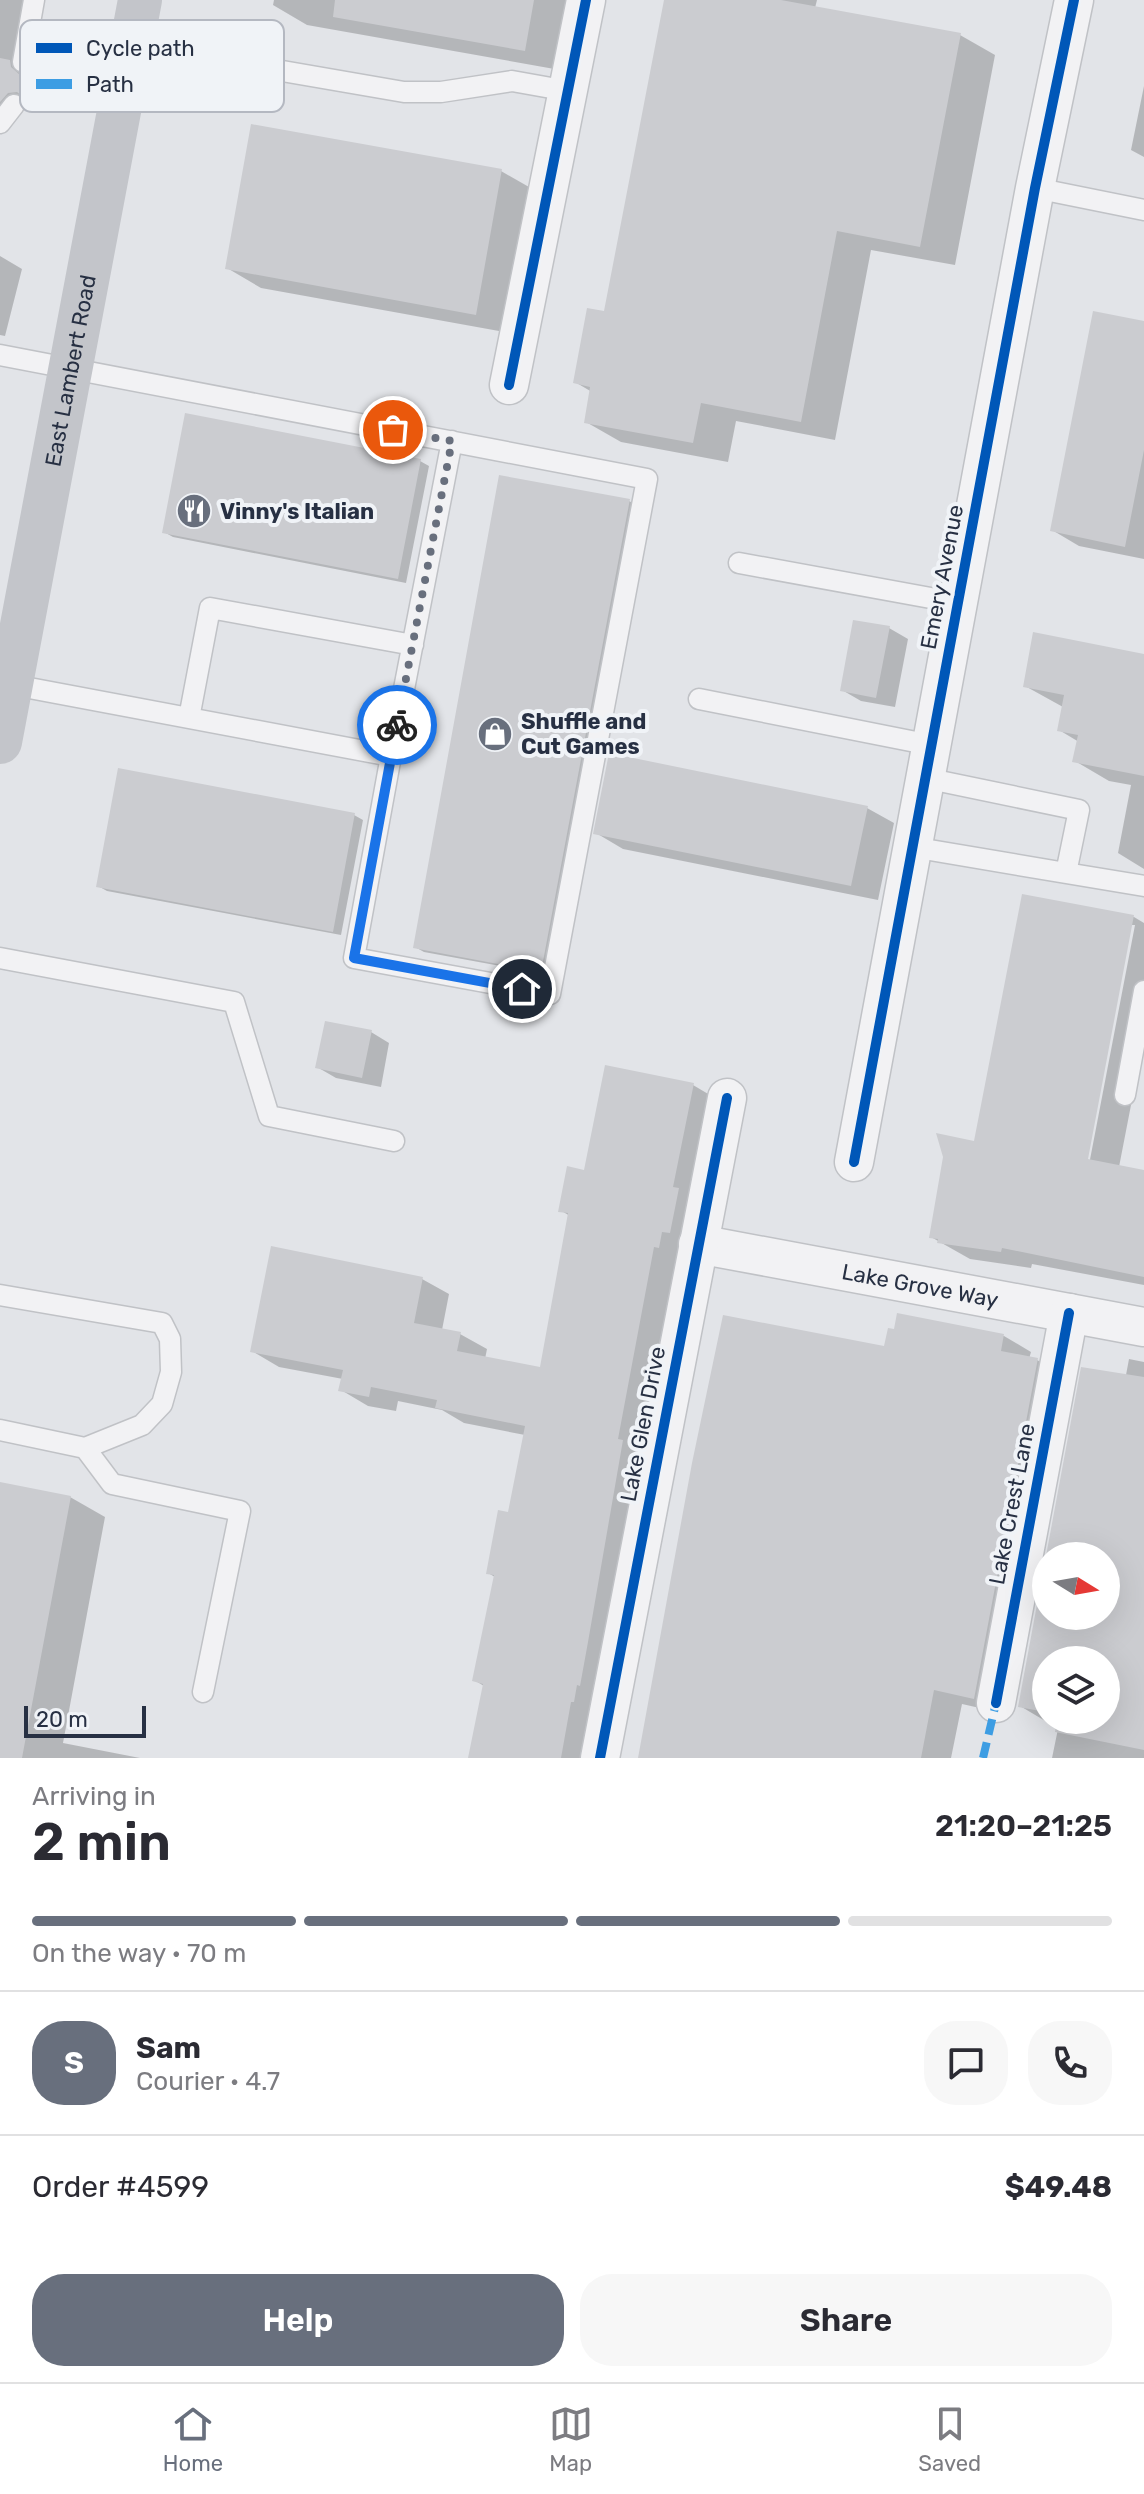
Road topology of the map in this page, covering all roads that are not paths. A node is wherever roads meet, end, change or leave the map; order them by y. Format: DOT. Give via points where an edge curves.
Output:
graph roads {
  1 [pos="34,0"];
  2 [pos="140,0"];
  3 [pos="586,0"];
  4 [pos="1074,0"];
  5 [pos="30,20"];
  6 [pos="136,20"];
  7 [pos="284,71"];
  8 [pos="568,91"];
  9 [pos="14,105"];
  10 [pos="119,112"];
  11 [pos="0,123"];
  12 [pos="1035,188"];
  13 [pos="1144,210"];
  14 [pos="0,355"];
  15 [pos="71,369"];
  16 [pos="509,385"];
  17 [pos="452,441"];
  18 [pos="739,563"];
  19 [pos="958,603"];
  20 [pos="413,645"];
  21 [pos="6,684"];
  22 [pos="699,699"];
  23 [pos="189,718"];
  24 [pos="0,742"];
  25 [pos="391,756"];
  26 [pos="928,761"];
  27 [pos="912,847"];
  28 [pos="1066,873"];
  29 [pos="1144,886"];
  30 [pos="0,958"];
  31 [pos="1144,991"];
  32 [pos="1125,1095"];
  33 [pos="727,1098"];
  34 [pos="394,1141"];
  35 [pos="854,1162"];
  36 [pos="698,1244"];
  37 [pos="0,1295"];
  38 [pos="1069,1313"];
  39 [pos="1144,1327"];
  40 [pos="0,1430"];
  41 [pos="85,1448"];
  42 [pos="203,1692"];
  43 [pos="996,1703"];
  44 [pos="600,1758"];
  1 -- 5 [label="lane"];
  2 -- 6 [label="main road, East Lambert Road"];
  3 -- 8 [label="street"];
  4 -- 12 [label="street, Emery Avenue"];
  7 -- 8 [label="lane" via="404,92 512,81"];
  8 -- 16 [label="street"];
  9 -- 11 [label="lane"];
  10 -- 15 [label="main road, East Lambert Road"];
  12 -- 13 [label="lane"];
  12 -- 19 [label="street, Emery Avenue"];
  14 -- 15 [label="lane"];
  15 -- 17 [label="lane"];
  15 -- 21 [label="main road, East Lambert Road"];
  17 -- 20 [label="lane"];
  17 -- 25 [label="lane" via="647,479 550,994 354,958"];
  18 -- 19 [label="lane"];
  19 -- 26 [label="street, Emery Avenue"];
  20 -- 23 [label="lane" via="210,608"];
  20 -- 25 [label="lane"];
  21 -- 23 [label="lane"];
  21 -- 24 [label="main road, East Lambert Road"];
  22 -- 26 [label="lane"];
  23 -- 25 [label="lane"];
  26 -- 27 [label="street, Emery Avenue"];
  26 -- 28 [label="lane" via="1079,810"];
  27 -- 28 [label="lane"];
  27 -- 35 [label="street, Emery Avenue"];
  28 -- 29 [label="lane"];
  30 -- 34 [label="lane" via="234,1002 269,1116"];
  31 -- 32 [label="lane"];
  33 -- 36 [label="street, Lake Glen Drive"];
  36 -- 38 [label="street, Lake Grove Way"];
  36 -- 44 [label="street, Lake Glen Drive"];
  37 -- 41 [label="lane" via="162,1323 170,1339 171,1372 162,1404 142,1425"];
  38 -- 39 [label="street, Lake Grove Way"];
  38 -- 43 [label="street, Lake Crest Lane"];
  40 -- 41 [label="lane"];
  41 -- 42 [label="lane" via="112,1484 240,1511"];
}
